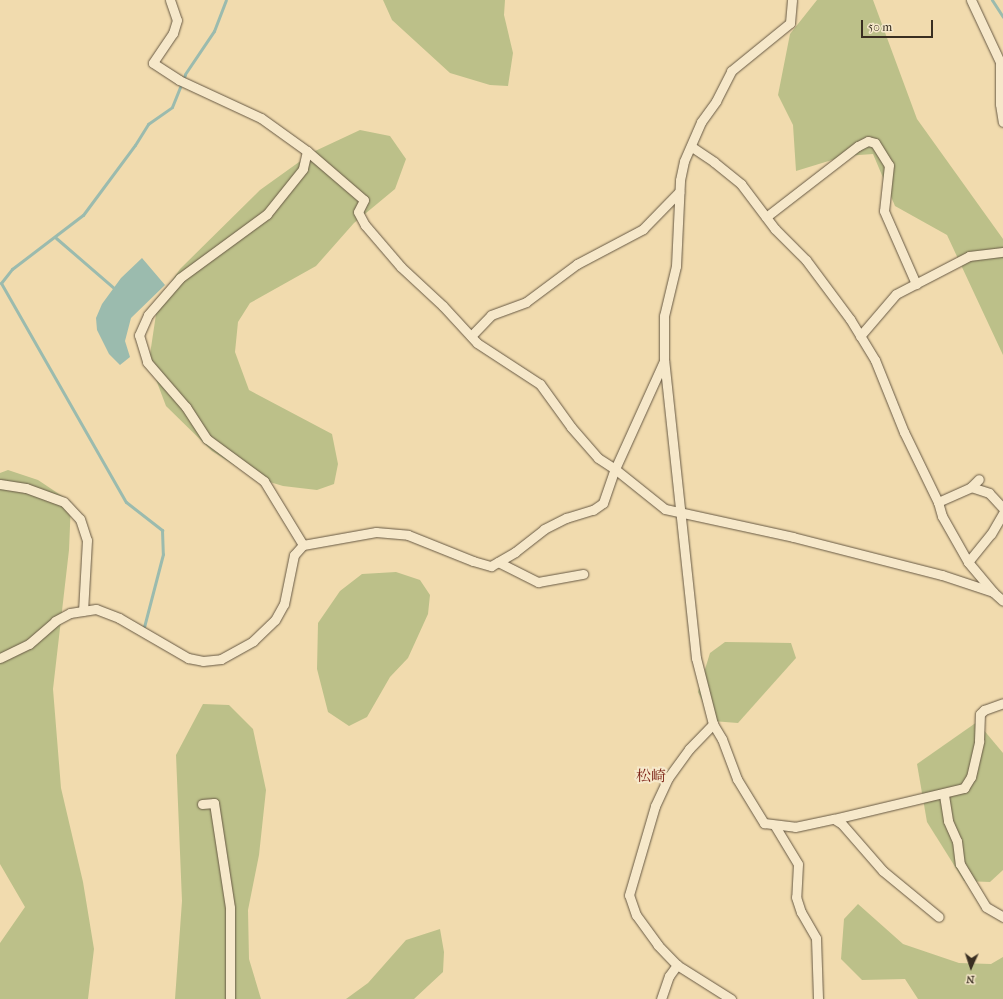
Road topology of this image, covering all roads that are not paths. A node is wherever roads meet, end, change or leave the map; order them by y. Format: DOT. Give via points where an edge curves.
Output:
graph roads {
  1 [pos="170,0"];
  2 [pos="792,0"];
  3 [pos="971,0"];
  4 [pos="1003,122"];
  5 [pos="692,147"];
  6 [pos="307,151"];
  7 [pos="679,192"];
  8 [pos="766,217"];
  9 [pos="1003,252"];
  10 [pos="916,284"];
  11 [pos="471,336"];
  12 [pos="860,336"];
  13 [pos="664,361"];
  14 [pos="615,469"];
  15 [pos="979,479"];
  16 [pos="0,484"];
  17 [pos="971,487"];
  18 [pos="938,502"];
  19 [pos="1003,508"];
  20 [pos="680,513"];
  21 [pos="1003,513"];
  22 [pos="303,545"];
  23 [pos="498,562"];
  24 [pos="968,562"];
  25 [pos="583,574"];
  26 [pos="993,592"];
  27 [pos="1003,601"];
  28 [pos="83,611"];
  29 [pos="0,658"];
  30 [pos="1003,703"];
  31 [pos="713,724"];
  32 [pos="944,795"];
  33 [pos="202,804"];
  34 [pos="834,819"];
  35 [pos="775,826"];
  36 [pos="939,917"];
  37 [pos="1003,917"];
  38 [pos="678,965"];
  39 [pos="230,999"];
  40 [pos="661,999"];
  41 [pos="731,999"];
  42 [pos="818,999"];
  1 -- 6 [label="street" via="176,20 173,33 153,63 179,80 261,118"];
  2 -- 5 [label="street" via="790,23 731,71 716,101 701,122"];
  3 -- 4 [label="street" via="1000,62 1000,104"];
  5 -- 7 [label="street" via="684,161"];
  5 -- 8 [label="street" via="741,184"];
  6 -- 11 [label="street" via="364,200 358,212 364,225"];
  6 -- 22 [label="street" via="303,169 267,214 180,278 148,315 139,335 147,362 186,407 207,439 264,481"];
  7 -- 11 [label="street" via="643,230 577,264 526,302 491,315"];
  7 -- 13 [label="street" via="676,266 664,316"];
  8 -- 10 [label="street" via="858,146 868,141 876,143 889,165 884,211"];
  8 -- 12 [label="street" via="825,283"];
  9 -- 10 [label="street" via="969,256"];
  10 -- 12 [label="street" via="890,299"];
  11 -- 14 [label="street" via="477,343 540,384 570,427 598,458"];
  12 -- 18 [label="street" via="875,360 904,432"];
  13 -- 14 [label="street"];
  13 -- 20 [label="street"];
  14 -- 20 [label="street" via="654,502 665,509"];
  14 -- 23 [label="street" via="603,503 593,510 566,518 544,529"];
  15 -- 17 [label="street"];
  16 -- 28 [label="street" via="26,488 64,502 80,519 88,540"];
  17 -- 18 [label="street"];
  17 -- 19 [label="street" via="989,493"];
  18 -- 24 [label="street" via="942,516"];
  20 -- 26 [label="street" via="793,537 942,575"];
  20 -- 31 [label="street" via="696,658"];
  21 -- 24 [label="street" via="991,534"];
  22 -- 23 [label="street" via="376,532 408,535 491,566"];
  22 -- 28 [label="street" via="294,555 284,604 275,620 253,641 221,659 203,661 188,658 119,618 96,609"];
  23 -- 25 [label="street" via="538,582"];
  24 -- 26 [label="street"];
  26 -- 27 [label="street"];
  28 -- 29 [label="street" via="70,613 55,621 28,644"];
  30 -- 32 [label="street" via="980,714 979,741 971,777 964,788"];
  31 -- 35 [label="street" via="753,810 764,823"];
  31 -- 38 [label="street" via="689,749 668,778 655,806 629,895 636,915 658,945"];
  32 -- 34 [label="street" via="912,799"];
  32 -- 37 [label="street" via="948,821 957,841 960,864 986,907"];
  33 -- 39 [label="street" via="214,803 229,901"];
  34 -- 35 [label="street" via="795,827"];
  34 -- 36 [label="street" via="842,824 883,871"];
  35 -- 42 [label="street" via="798,864 796,897 800,912 816,938"];
  38 -- 40 [label="street" via="669,976"];
  38 -- 41 [label="street"];
}
